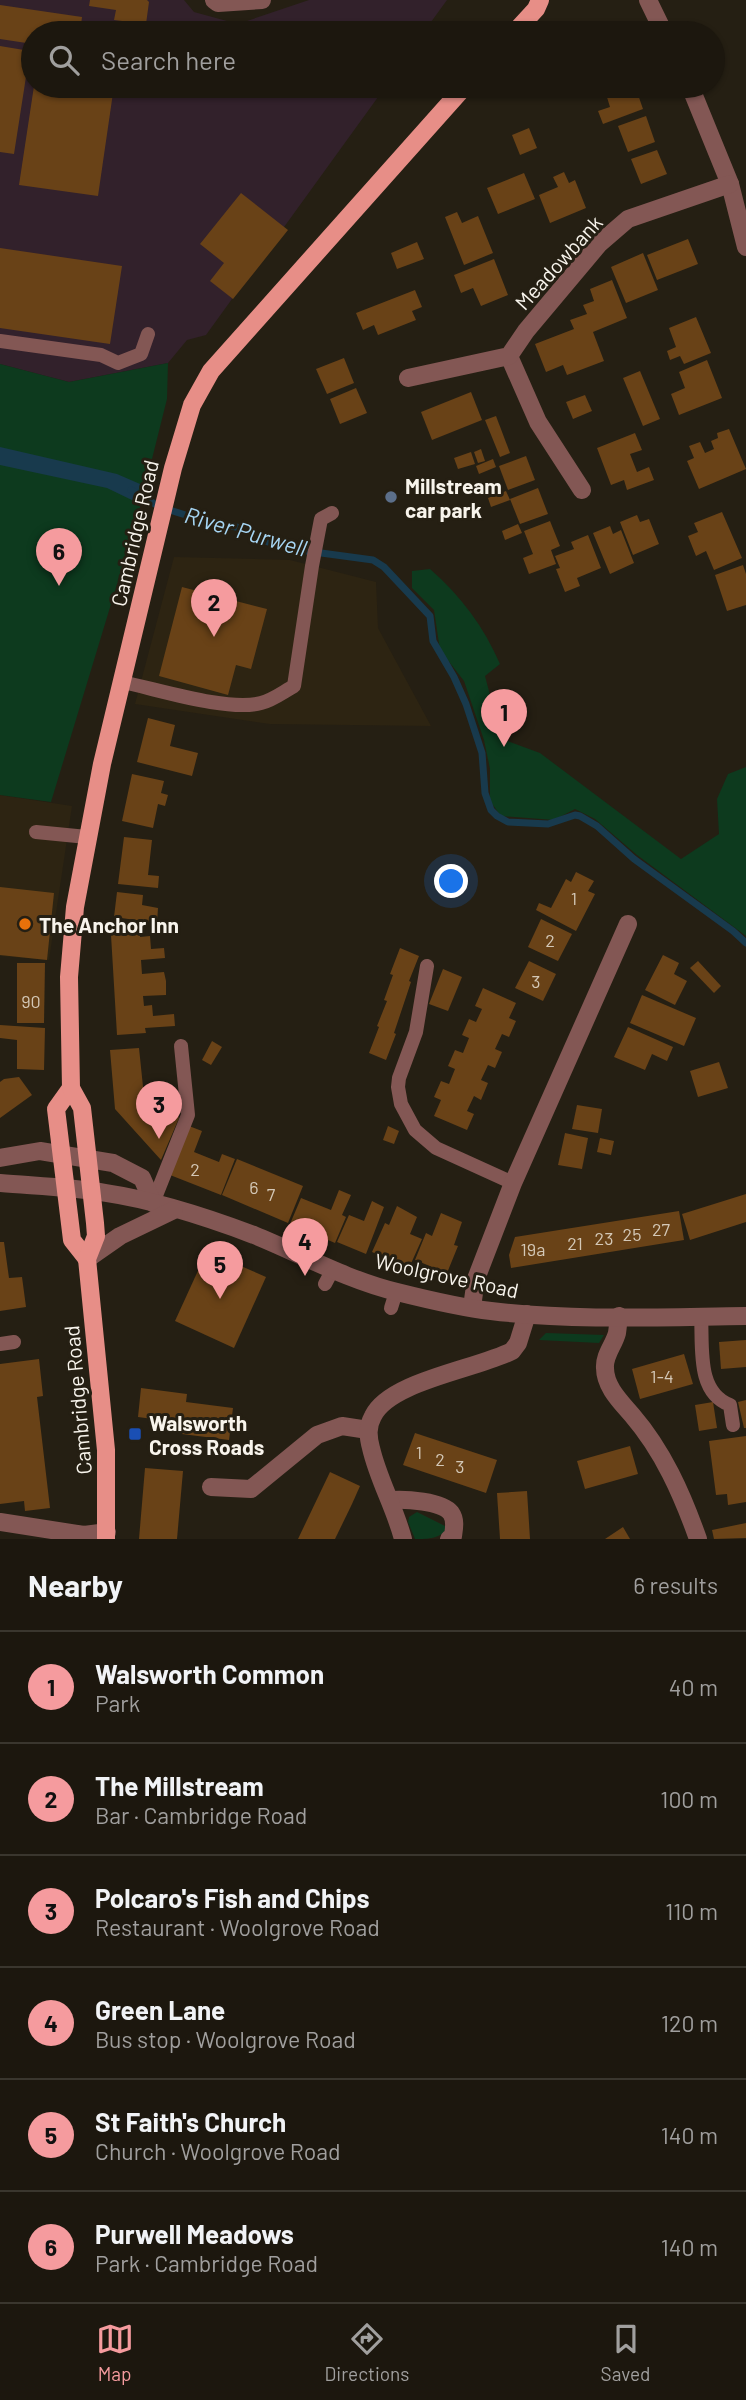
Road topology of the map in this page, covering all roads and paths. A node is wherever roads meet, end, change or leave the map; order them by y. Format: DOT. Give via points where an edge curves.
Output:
graph roads {
  1 [pos="214,0"];
  2 [pos="262,0"];
  3 [pos="553,0"];
  4 [pos="648,0"];
  5 [pos="538,4"];
  6 [pos="524,21"];
  7 [pos="658,21"];
  8 [pos="454,98"];
  9 [pos="695,98"];
  10 [pos="730,184"];
  11 [pos="746,247"];
  12 [pos="148,334"];
  13 [pos="0,341"];
  14 [pos="509,356"];
  15 [pos="408,378"];
  16 [pos="582,489"];
  17 [pos="332,513"];
  18 [pos="122,682"];
  19 [pos="36,832"];
  20 [pos="87,838"];
  21 [pos="628,924"];
  22 [pos="427,966"];
  23 [pos="181,1046"];
  24 [pos="71,1088"];
  25 [pos="60,1155"];
  26 [pos="0,1158"];
  27 [pos="88,1159"];
  28 [pos="0,1183"];
  29 [pos="513,1183"];
  30 [pos="64,1188"];
  31 [pos="92,1191"];
  32 [pos="153,1203"];
  33 [pos="174,1210"];
  34 [pos="87,1259"];
  35 [pos="472,1307"];
  36 [pos="527,1314"];
  37 [pos="619,1316"];
  38 [pos="701,1316"];
  39 [pos="746,1316"];
  40 [pos="733,1425"];
  41 [pos="368,1430"];
  42 [pos="211,1488"];
  43 [pos="391,1500"];
  44 [pos="0,1522"];
  45 [pos="106,1536"];
  46 [pos="83,1537"];
  47 [pos="403,1539"];
  48 [pos="449,1539"];
  49 [pos="698,1539"];
  1 -- 2 [label="street"];
  3 -- 5 [label="main road"];
  4 -- 7 [label="street"];
  5 -- 6 [label="main road"];
  8 -- 18 [label="main road, Cambridge Road" via="211,371 185,424"];
  9 -- 10 [label="street"];
  10 -- 11 [label="street"];
  10 -- 14 [label="street, Meadowbank" via="628,219 599,244"];
  12 -- 13 [label="lane" via="141,354 118,363 101,355"];
  14 -- 15 [label="street"];
  14 -- 16 [label="street" via="538,422"];
  17 -- 18 [label="lane" via="321,519 294,686 258,704 223,704"];
  18 -- 20 [label="main road, Cambridge Road"];
  19 -- 20 [label="lane"];
  20 -- 24 [label="main road, Cambridge Road" via="69,977"];
  21 -- 29 [label="street"];
  22 -- 29 [label="lane" via="416,1032 399,1078 401,1104 415,1130 436,1148"];
  23 -- 32 [label="lane" via="188,1115"];
  24 -- 25 [label="main road, Cambridge Road" via="55,1109"];
  24 -- 27 [label="main road, Cambridge Road" via="82,1108"];
  25 -- 26 [label="street" via="40,1151"];
  25 -- 27 [label="street"];
  25 -- 30 [label="main road, Cambridge Road"];
  27 -- 31 [label="main road, Cambridge Road"];
  27 -- 32 [label="street" via="113,1163 142,1178"];
  28 -- 30 [label="street, Woolgrove Road"];
  29 -- 35 [label="street" via="476,1279"];
  30 -- 31 [label="street, Woolgrove Road"];
  30 -- 34 [label="main road, Cambridge Road" via="72,1240"];
  31 -- 32 [label="street, Woolgrove Road"];
  31 -- 34 [label="main road, Cambridge Road" via="96,1236"];
  32 -- 33 [label="street, Woolgrove Road"];
  33 -- 34 [label="street" via="120,1236"];
  33 -- 35 [label="street, Woolgrove Road" via="252,1235 329,1277 393,1300"];
  34 -- 45 [label="main road, Cambridge Road" via="106,1450"];
  35 -- 36 [label="street, Woolgrove Road"];
  36 -- 37 [label="street, Woolgrove Road"];
  36 -- 41 [label="street" via="512,1351 394,1396 381,1405"];
  37 -- 38 [label="street, Woolgrove Road"];
  37 -- 49 [label="street" via="605,1363 608,1381 665,1462"];
  38 -- 39 [label="street, Woolgrove Road"];
  38 -- 40 [label="lane" via="705,1381 719,1401 730,1405"];
  41 -- 42 [label="street" via="342,1426 317,1435 251,1489"];
  41 -- 43 [label="street"];
  43 -- 47 [label="street"];
  43 -- 48 [label="street" via="418,1500 444,1508 455,1524"];
  44 -- 46 [label="street"];
  45 -- 46 [label="street"];
}
